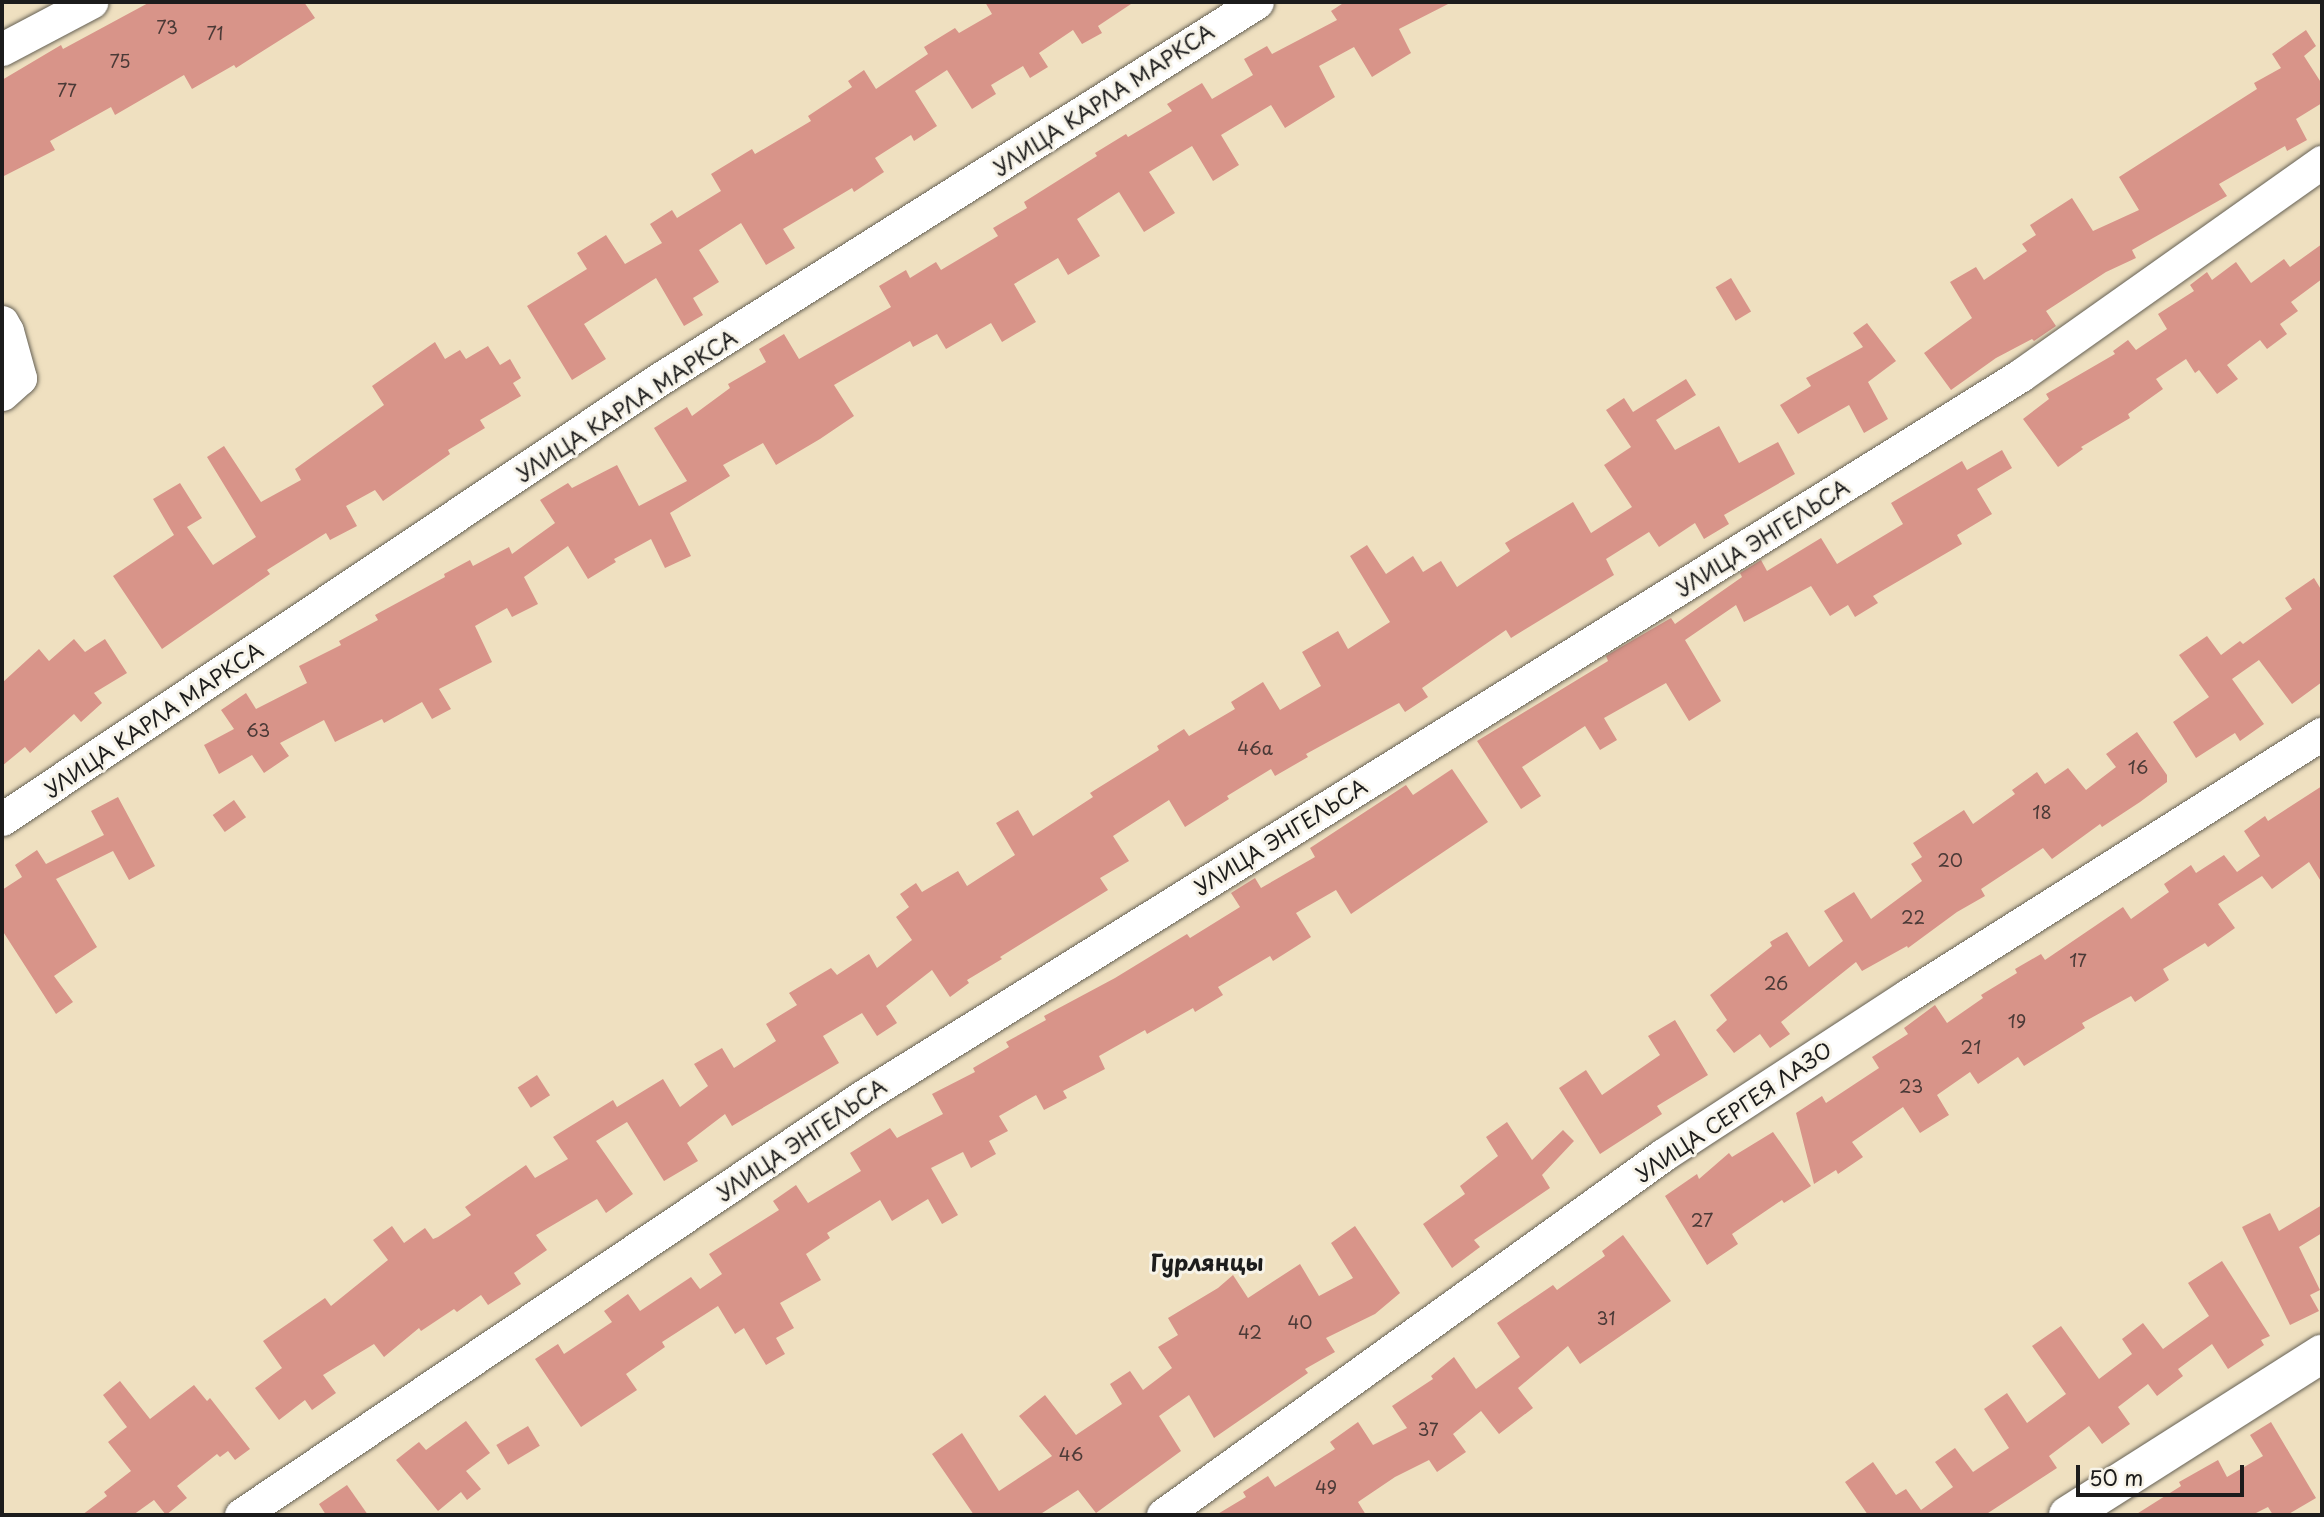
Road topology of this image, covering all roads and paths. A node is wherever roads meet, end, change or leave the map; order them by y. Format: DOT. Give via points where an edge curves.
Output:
graph roads {
  1 [pos="91,2"];
  2 [pos="1257,2"];
  3 [pos="2,49"];
  4 [pos="2322,162"];
  5 [pos="2,322"];
  6 [pos="11,386"];
  7 [pos="2322,734"];
  8 [pos="2,819"];
  9 [pos="2322,1354"];
  10 [pos="241,1515"];
  11 [pos="1163,1515"];
  12 [pos="2067,1515"];
  1 -- 3 [label="street"];
  2 -- 8 [label="street, УЛИЦА КАРЛА МАРКСА" via="658,380"];
  4 -- 10 [label="street, УЛИЦА ЭНГЕЛЬСА" via="2021,375 862,1097"];
  5 -- 6 [label="street" via="7,331"];
  7 -- 11 [label="street, УЛИЦА СЕРГЕЯ ЛАЗО" via="1663,1155"];
  9 -- 12 [label="main road"];
}
